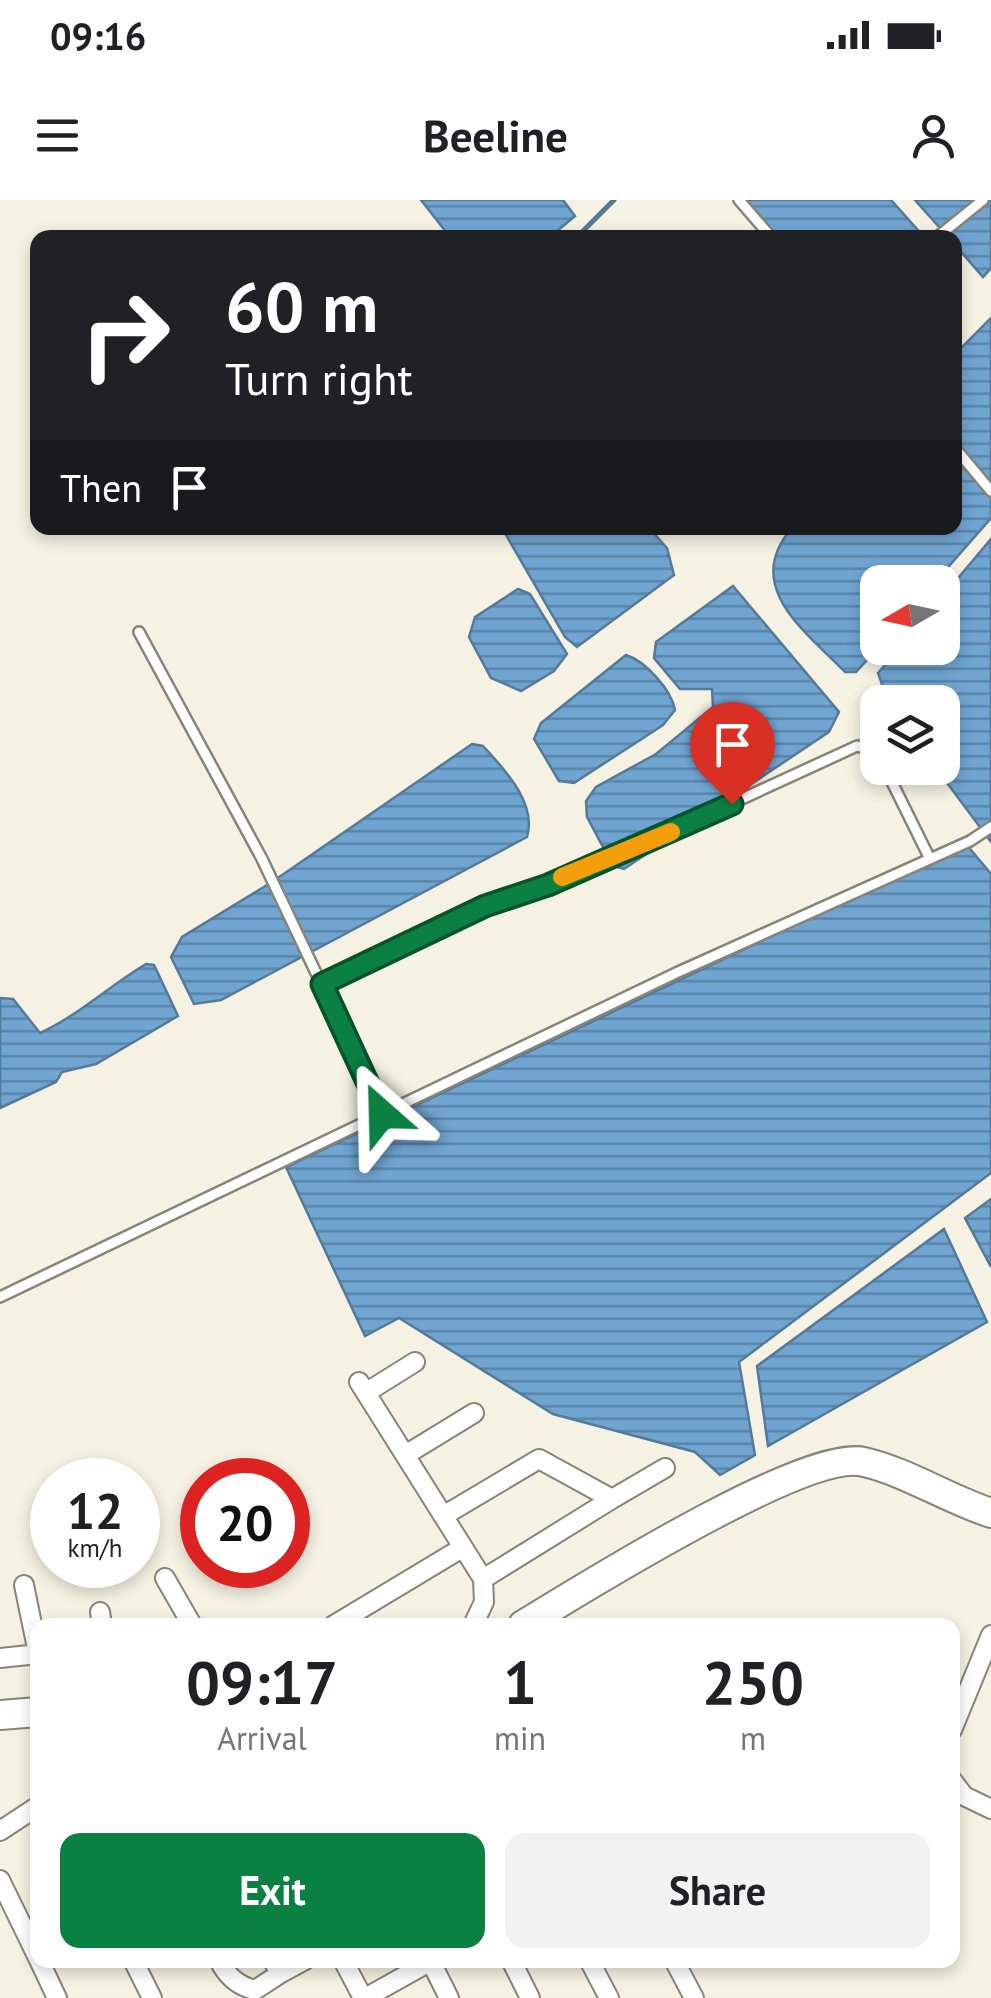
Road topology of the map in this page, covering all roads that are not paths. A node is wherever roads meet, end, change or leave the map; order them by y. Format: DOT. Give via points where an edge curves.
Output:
graph roads {
  1 [pos="740,200"];
  2 [pos="983,200"];
  3 [pos="765,230"];
  4 [pos="946,230"];
  5 [pos="962,456"];
  6 [pos="991,491"];
  7 [pos="140,632"];
  8 [pos="860,747"];
  9 [pos="893,785"];
  10 [pos="991,827"];
  11 [pos="930,859"];
  12 [pos="322,984"];
  13 [pos="382,1114"];
  14 [pos="0,1298"];
  15 [pos="415,1362"];
  16 [pos="474,1413"];
  17 [pos="407,1454"];
  18 [pos="666,1468"];
  19 [pos="612,1499"];
  20 [pos="991,1513"];
  21 [pos="443,1516"];
  22 [pos="462,1548"];
  23 [pos="165,1578"];
  24 [pos="483,1579"];
  25 [pos="24,1584"];
  26 [pos="31,1618"];
  27 [pos="188,1618"];
  28 [pos="346,1618"];
  29 [pos="477,1618"];
  30 [pos="535,1618"];
  31 [pos="991,1635"];
  32 [pos="30,1655"];
  33 [pos="0,1658"];
  34 [pos="960,1711"];
  35 [pos="30,1713"];
  36 [pos="0,1715"];
  37 [pos="960,1791"];
  38 [pos="991,1809"];
  39 [pos="30,1811"];
  40 [pos="0,1830"];
  41 [pos="0,1880"];
  42 [pos="30,1942"];
  43 [pos="42,1968"];
  44 [pos="138,1968"];
  45 [pos="222,1968"];
  46 [pos="275,1968"];
  47 [pos="347,1968"];
  48 [pos="417,1968"];
  49 [pos="435,1968"];
  50 [pos="516,1968"];
  51 [pos="594,1968"];
  52 [pos="678,1968"];
  53 [pos="57,1998"];
  54 [pos="152,1998"];
  55 [pos="364,1998"];
  56 [pos="449,1998"];
  57 [pos="530,1998"];
  58 [pos="609,1998"];
  59 [pos="694,1998"];
  1 -- 3 [label="lane"];
  2 -- 4 [label="lane"];
  5 -- 6 [label="lane"];
  7 -- 12 [label="lane"];
  8 -- 12 [label="lane" via="638,847 485,906"];
  9 -- 11 [label="lane"];
  10 -- 11 [label="lane"];
  11 -- 13 [label="lane"];
  12 -- 13 [label="lane"];
  13 -- 14 [label="lane"];
  15 -- 17 [label="street" via="363,1387"];
  16 -- 17 [label="street"];
  17 -- 21 [label="street"];
  18 -- 19 [label="street"];
  19 -- 21 [label="street" via="540,1459"];
  19 -- 24 [label="street"];
  20 -- 30 [label="street" via="864,1462 824,1463 656,1545"];
  21 -- 22 [label="street"];
  22 -- 24 [label="street"];
  22 -- 28 [label="street"];
  23 -- 27 [label="street"];
  24 -- 29 [label="street"];
  25 -- 26 [label="street"];
  31 -- 34 [label="street"];
  32 -- 33 [label="street"];
  35 -- 36 [label="street"];
  37 -- 38 [label="street"];
  39 -- 40 [label="street"];
  41 -- 42 [label="street"];
  43 -- 53 [label="street"];
  44 -- 54 [label="street"];
  45 -- 46 [label="street" via="254,1990"];
  47 -- 55 [label="street"];
  48 -- 55 [label="street"];
  49 -- 56 [label="street"];
  50 -- 57 [label="street"];
  51 -- 58 [label="street"];
  52 -- 59 [label="street"];
}
